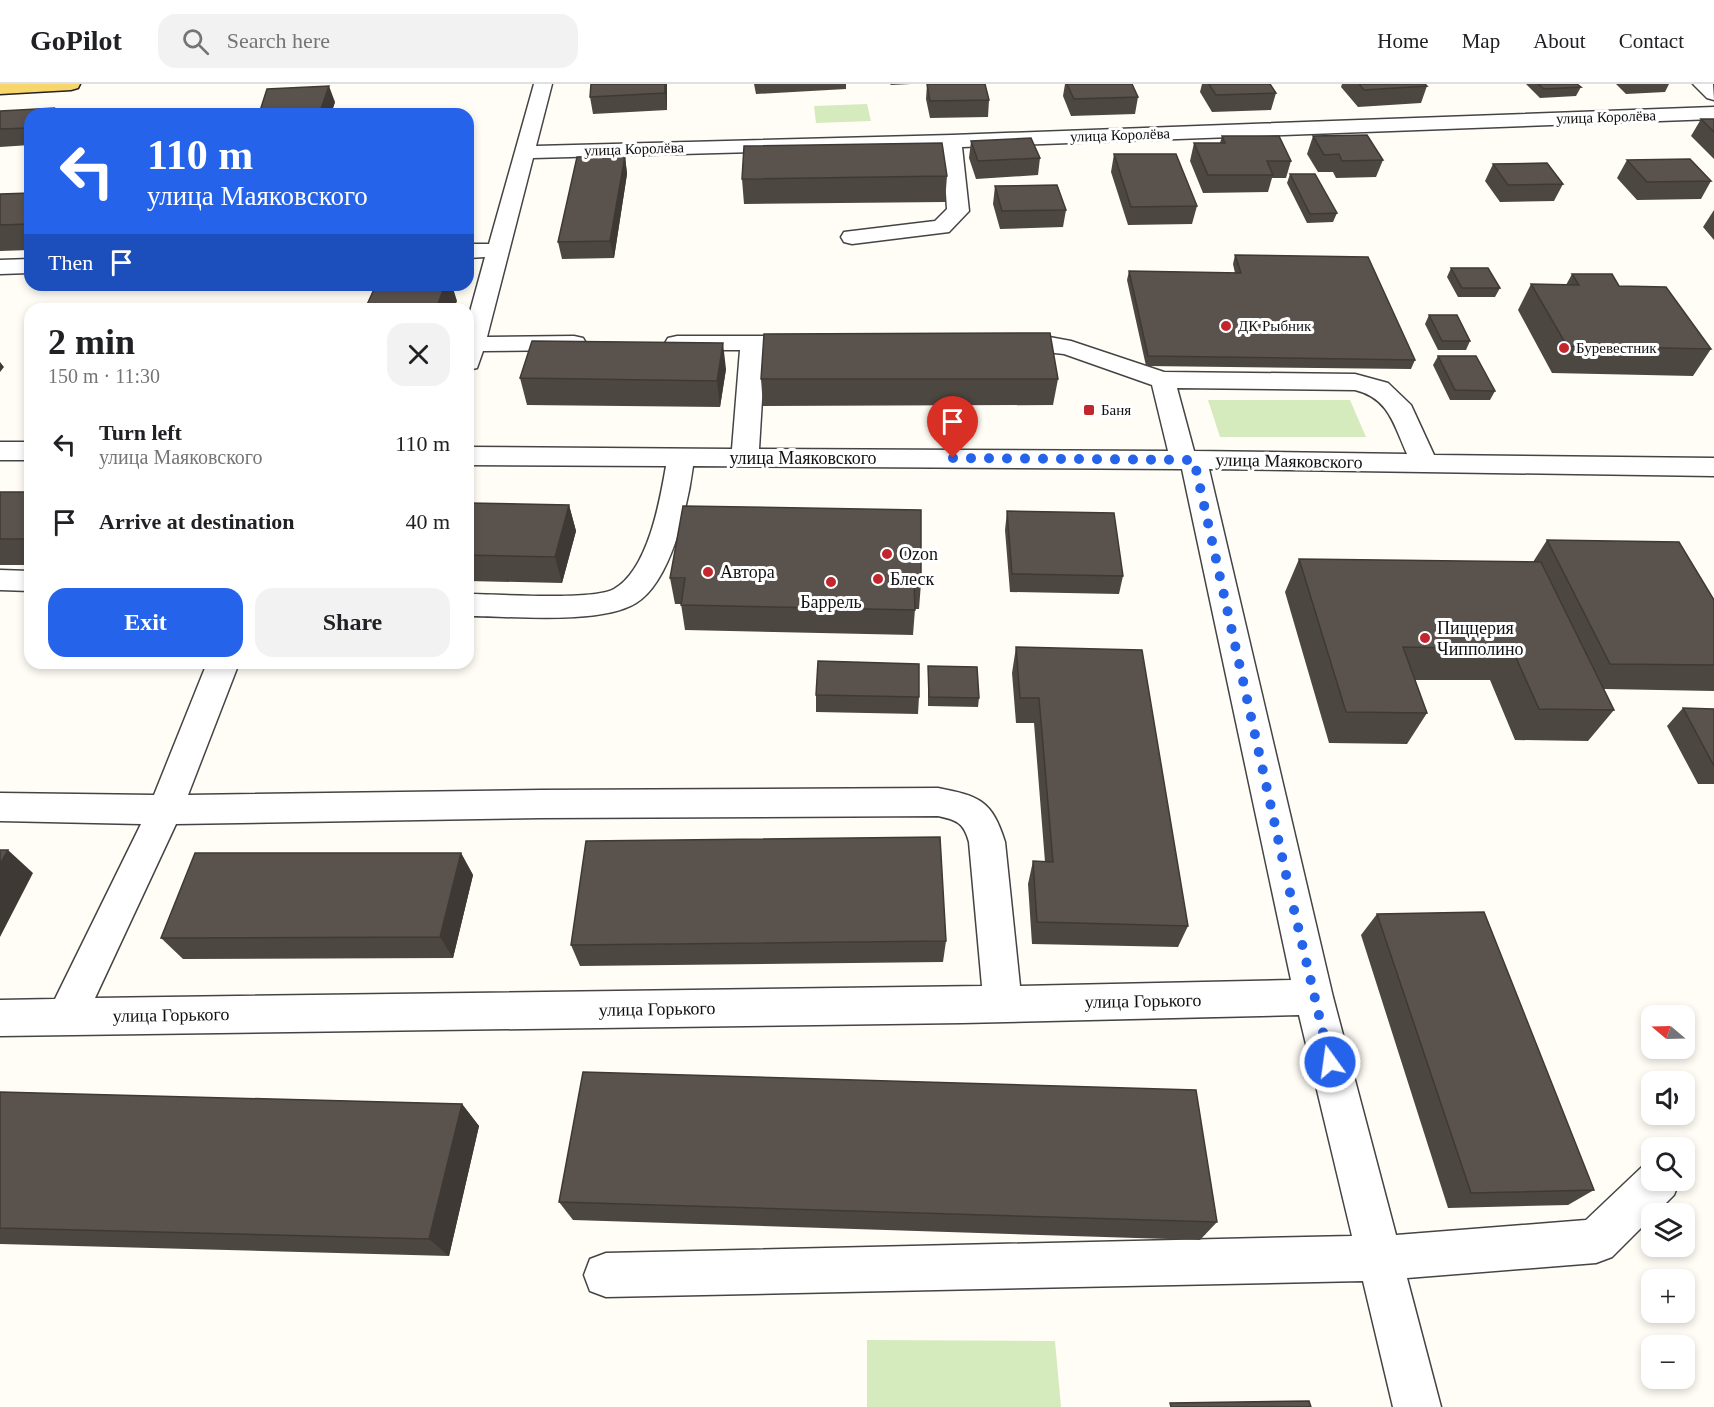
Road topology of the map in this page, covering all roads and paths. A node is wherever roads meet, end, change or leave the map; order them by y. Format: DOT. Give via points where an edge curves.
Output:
graph roads {
  1 [pos="71,84"];
  2 [pos="543,84"];
  3 [pos="1702,84"];
  4 [pos="0,88"];
  5 [pos="1714,94"];
  6 [pos="1714,113"];
  7 [pos="952,141"];
  8 [pos="526,152"];
  9 [pos="852,237"];
  10 [pos="474,250"];
  11 [pos="500,250"];
  12 [pos="24,266"];
  13 [pos="0,267"];
  14 [pos="988,342"];
  15 [pos="474,343"];
  16 [pos="602,343"];
  17 [pos="660,343"];
  18 [pos="753,343"];
  19 [pos="835,343"];
  20 [pos="474,354"];
  21 [pos="1163,380"];
  22 [pos="0,451"];
  23 [pos="24,451"];
  24 [pos="474,456"];
  25 [pos="681,457"];
  26 [pos="745,457"];
  27 [pos="1188,460"];
  28 [pos="1424,463"];
  29 [pos="1714,467"];
  30 [pos="0,580"];
  31 [pos="24,581"];
  32 [pos="474,605"];
  33 [pos="221,669"];
  34 [pos="0,807"];
  35 [pos="165,810"];
  36 [pos="1314,997"];
  37 [pos="1003,1004"];
  38 [pos="67,1016"];
  39 [pos="0,1018"];
  40 [pos="1647,1191"];
  41 [pos="1380,1258"];
  42 [pos="606,1275"];
  43 [pos="1417,1407"];
  1 -- 4 [label="main road"];
  2 -- 8 [label="street"];
  3 -- 5 [label="street"];
  6 -- 7 [label="street, улица Королёва"];
  7 -- 8 [label="street, улица Королёва"];
  7 -- 9 [label="street" via="958,211 941,226"];
  8 -- 11 [label="street"];
  10 -- 11 [label="street"];
  11 -- 15 [label="street"];
  12 -- 13 [label="street"];
  14 -- 21 [label="street" via="1023,342 1080,351 1136,374"];
  16 -- 20 [label="street"];
  17 -- 18 [label="street"];
  18 -- 19 [label="street"];
  18 -- 26 [label="street"];
  21 -- 27 [label="street"];
  21 -- 28 [label="street" via="1355,382 1379,388 1398,405"];
  22 -- 23 [label="street"];
  24 -- 25 [label="street, улица Маяковского"];
  25 -- 26 [label="street, улица Маяковского"];
  25 -- 32 [label="street" via="674,507 646,575 631,592 596,606"];
  26 -- 27 [label="street, улица Маяковского"];
  27 -- 28 [label="street, улица Маяковского"];
  27 -- 36 [label="street"];
  28 -- 29 [label="street, улица Маяковского"];
  30 -- 31 [label="street"];
  33 -- 35 [label="street"];
  34 -- 35 [label="street"];
  35 -- 37 [label="street" via="938,802 964,807 981,820 987,842"];
  35 -- 38 [label="street"];
  36 -- 37 [label="street, улица Горького"];
  36 -- 41 [label="street"];
  37 -- 38 [label="street, улица Горького"];
  38 -- 39 [label="street, улица Горького"];
  40 -- 41 [label="street" via="1596,1240"];
  41 -- 42 [label="street"];
  41 -- 43 [label="street"];
}
